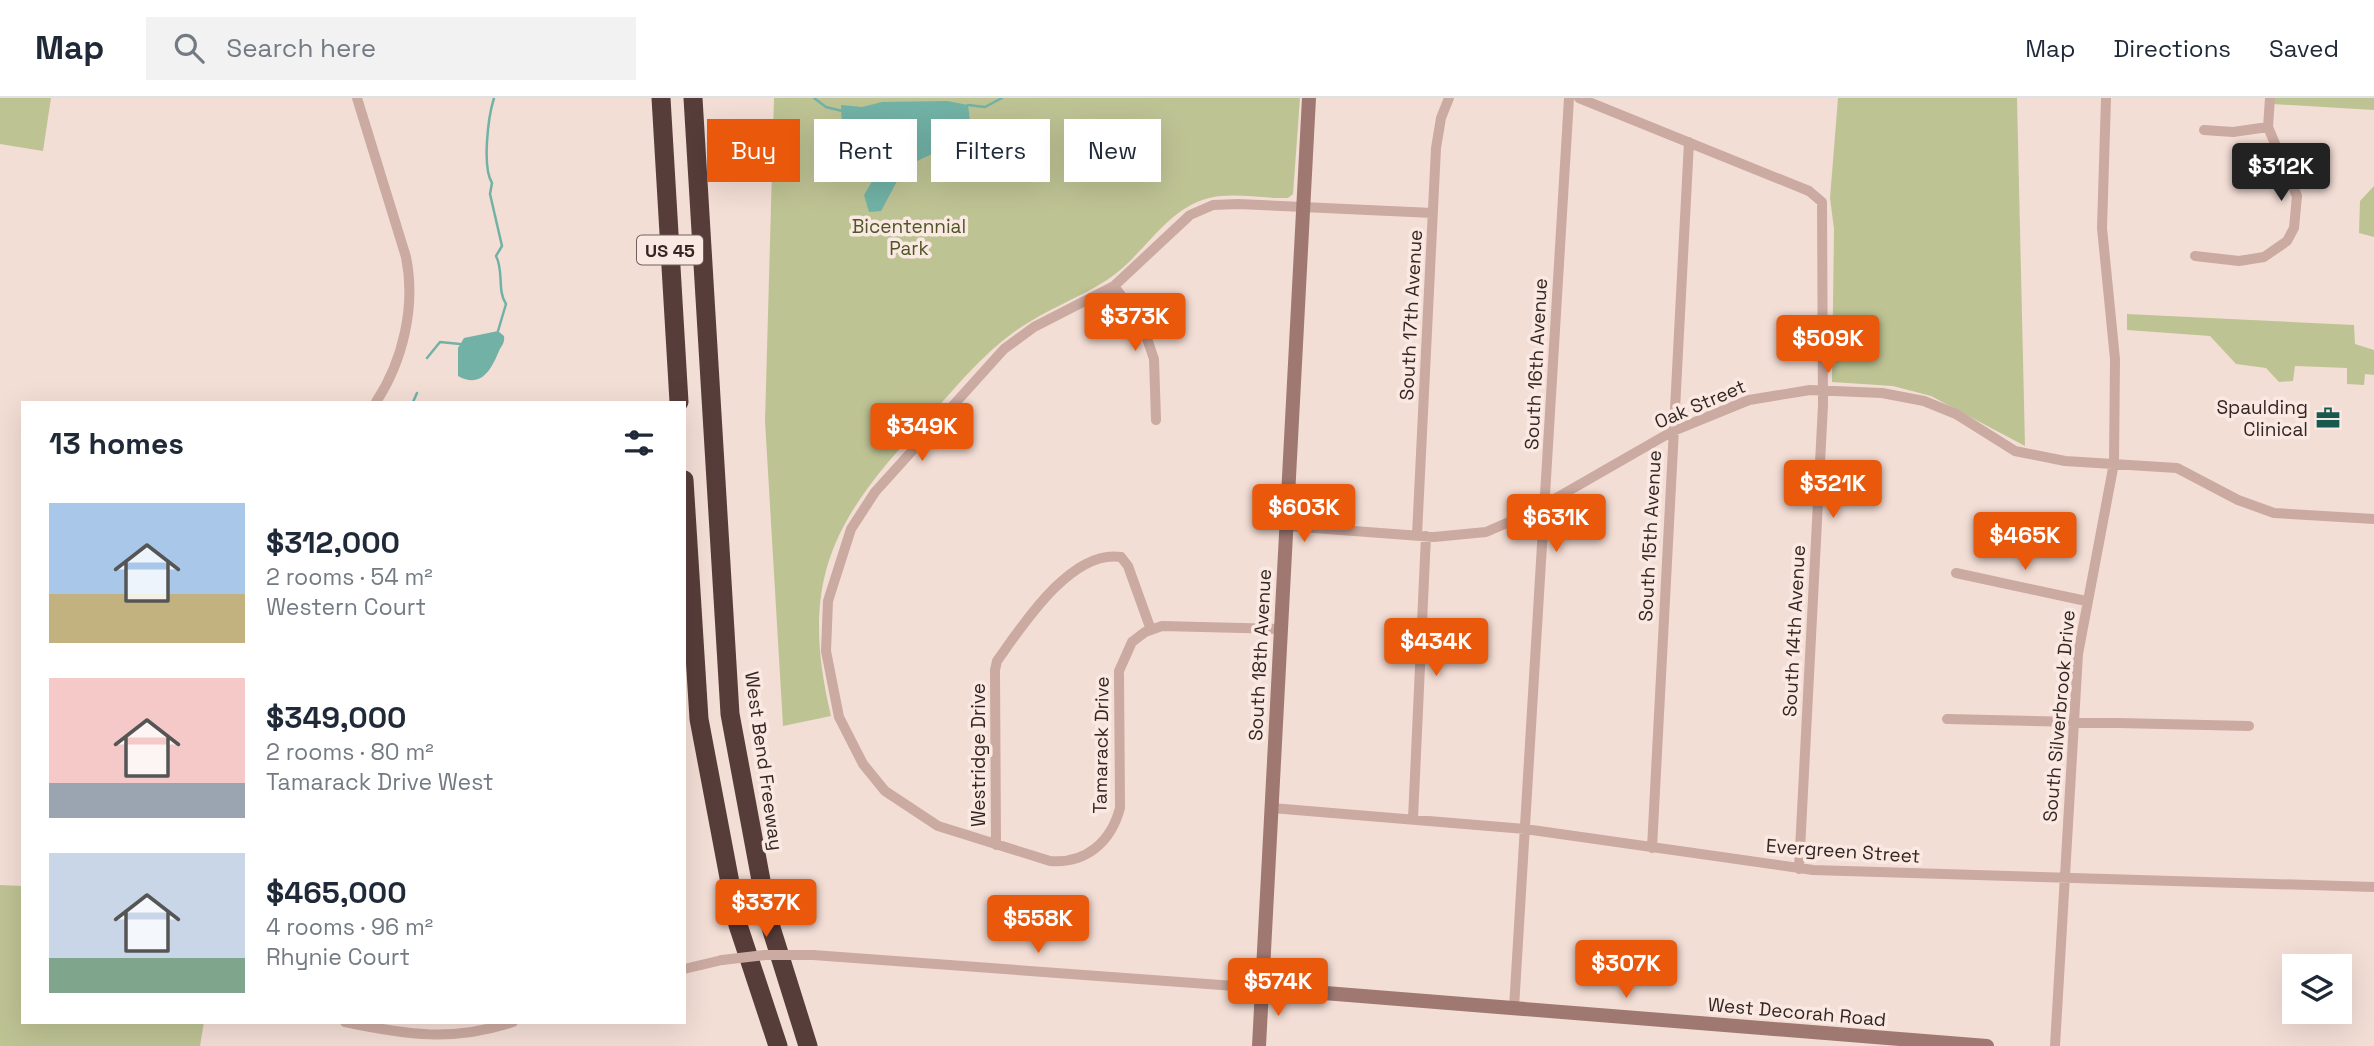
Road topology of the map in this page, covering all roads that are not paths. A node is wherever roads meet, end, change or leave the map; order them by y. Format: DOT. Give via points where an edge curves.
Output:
graph roads {
  1 [pos="357,98"];
  2 [pos="661,98"];
  3 [pos="693,98"];
  4 [pos="1309,98"];
  5 [pos="1449,98"];
  6 [pos="1569,98"];
  7 [pos="1579,98"];
  8 [pos="2106,98"];
  9 [pos="2270,98"];
  10 [pos="2268,127"];
  11 [pos="2204,130"];
  12 [pos="1689,142"];
  13 [pos="1301,206"];
  14 [pos="1433,213"];
  15 [pos="2195,256"];
  16 [pos="1114,286"];
  17 [pos="1823,390"];
  18 [pos="376,401"];
  19 [pos="679,401"];
  20 [pos="1156,420"];
  21 [pos="1673,431"];
  22 [pos="2114,463"];
  23 [pos="1544,503"];
  24 [pos="686,512"];
  25 [pos="2374,519"];
  26 [pos="1287,526"];
  27 [pos="1422,535"];
  28 [pos="1956,573"];
  29 [pos="2086,601"];
  30 [pos="1280,629"];
  31 [pos="1150,630"];
  32 [pos="1947,719"];
  33 [pos="2072,722"];
  34 [pos="2249,726"];
  35 [pos="1272,808"];
  36 [pos="1413,820"];
  37 [pos="1525,829"];
  38 [pos="996,845"];
  39 [pos="1652,848"];
  40 [pos="1799,869"];
  41 [pos="2065,877"];
  42 [pos="2374,887"];
  43 [pos="686,969"];
  44 [pos="1262,988"];
  45 [pos="1514,1009"];
  46 [pos="355,1024"];
  47 [pos="505,1024"];
  48 [pos="778,1046"];
  49 [pos="808,1046"];
  50 [pos="1259,1046"];
  51 [pos="1987,1046"];
  52 [pos="2055,1046"];
  1 -- 18 [label="street" via="410,281 400,351"];
  2 -- 19 [label="highway, US 45"];
  3 -- 49 [label="highway, West Bend Freeway / US 45" via="730,714 768,918"];
  4 -- 13 [label="street, South 18th Avenue"];
  5 -- 14 [label="street, South 17th Avenue" via="1436,148"];
  6 -- 23 [label="street, South 16th Avenue"];
  7 -- 12 [label="street"];
  8 -- 22 [label="street, South Silverbrook Drive" via="2102,228 2115,359"];
  9 -- 10 [label="street"];
  10 -- 11 [label="street"];
  10 -- 15 [label="street" via="2297,196 2296,223 2287,241 2274,253 2250,260"];
  12 -- 17 [label="street, South 14th Avenue" via="1809,191 1822,202"];
  12 -- 21 [label="street, South 15th Avenue"];
  13 -- 14 [label="street, Tamarack Drive"];
  13 -- 16 [label="street, Tamarack Drive" via="1213,205 1190,215"];
  13 -- 26 [label="street, South 18th Avenue"];
  14 -- 27 [label="street, South 17th Avenue"];
  16 -- 20 [label="street" via="1142,324 1154,359"];
  16 -- 38 [label="street, Tamarack Drive" via="1034,327 1004,349 874,492 851,529 828,601 826,651 839,717 863,764 885,791 913,813"];
  17 -- 21 [label="street, Oak Street" via="1749,400"];
  17 -- 22 [label="street, Oak Street" via="1893,394 1924,401 1956,414 2014,451 2065,461"];
  17 -- 40 [label="street, South 14th Avenue"];
  21 -- 23 [label="street, Oak Street"];
  21 -- 39 [label="street, South 15th Avenue"];
  22 -- 25 [label="street, Oak Street" via="2177,468 2274,513"];
  22 -- 29 [label="street, South Silverbrook Drive"];
  23 -- 27 [label="street, Oak Street" via="1486,532 1460,537"];
  23 -- 37 [label="street, South 16th Avenue"];
  24 -- 48 [label="highway" via="699,719 738,925"];
  26 -- 27 [label="street, Oak Street"];
  26 -- 30 [label="street, South 18th Avenue"];
  27 -- 36 [label="street, South 17th Avenue"];
  28 -- 29 [label="street"];
  29 -- 33 [label="street, South Silverbrook Drive"];
  30 -- 31 [label="street" via="1180,625"];
  30 -- 35 [label="street, South 18th Avenue"];
  31 -- 38 [label="street, Tamarack Drive" via="1132,642 1119,671 1121,808 1116,826 1085,857 1067,862"];
  31 -- 38 [label="street, Westridge Drive" via="1121,557 1111,556 1078,569 1034,609 995,670"];
  32 -- 33 [label="street"];
  33 -- 34 [label="street"];
  33 -- 41 [label="street, South Silverbrook Drive"];
  35 -- 36 [label="street, Evergreen Street"];
  35 -- 44 [label="street, South 18th Avenue"];
  36 -- 37 [label="street, Evergreen Street"];
  37 -- 39 [label="street, Evergreen Street"];
  37 -- 45 [label="street, South 16th Avenue"];
  39 -- 40 [label="street, Evergreen Street"];
  40 -- 41 [label="street, Evergreen Street"];
  41 -- 42 [label="street, Evergreen Street"];
  41 -- 52 [label="street, South Silverbrook Drive"];
  43 -- 44 [label="street, West Decorah Road, bridge" via="765,955 813,955"];
  44 -- 45 [label="street, West Decorah Road"];
  44 -- 50 [label="street, South 18th Avenue"];
  45 -- 51 [label="street, West Decorah Road"];
  46 -- 47 [label="street" via="413,1036 460,1035"];
}
